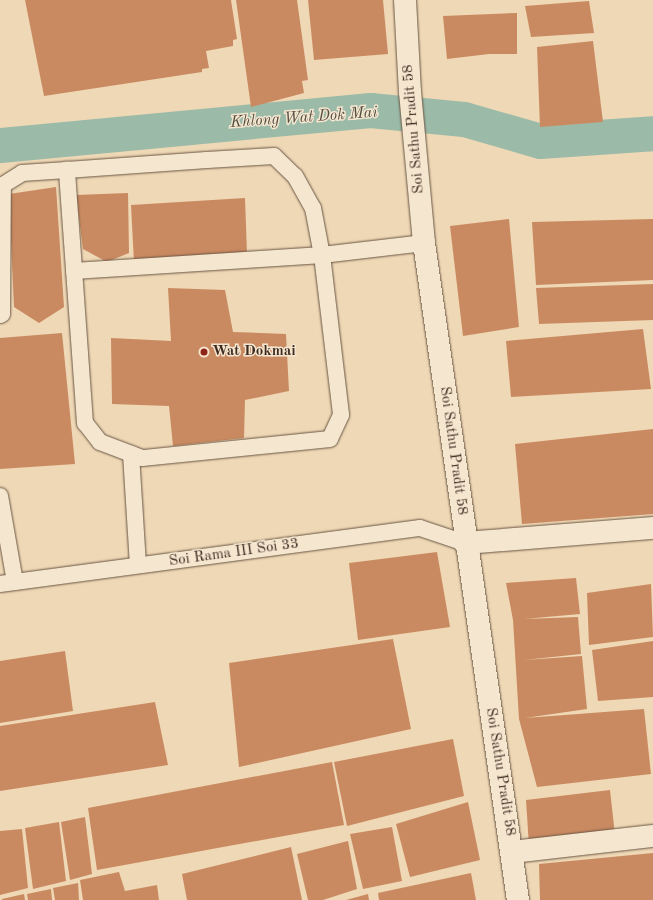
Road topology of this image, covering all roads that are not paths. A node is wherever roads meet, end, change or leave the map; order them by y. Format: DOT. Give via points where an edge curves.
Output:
graph roads {
  1 [pos="405,0"];
  2 [pos="67,170"];
  3 [pos="424,243"];
  4 [pos="322,255"];
  5 [pos="74,271"];
  6 [pos="0,315"];
  7 [pos="131,454"];
  8 [pos="0,496"];
  9 [pos="653,528"];
  10 [pos="465,543"];
  11 [pos="138,566"];
  12 [pos="7,583"];
  13 [pos="653,836"];
  14 [pos="512,852"];
  15 [pos="518,900"];
  1 -- 3 [label="street, Soi Sathu Pradit 58" via="410,92"];
  2 -- 4 [label="lane" via="274,156 295,176 313,208"];
  2 -- 5 [label="lane"];
  2 -- 6 [label="lane" via="22,173 3,185"];
  3 -- 4 [label="lane"];
  3 -- 10 [label="street, Soi Sathu Pradit 58"];
  4 -- 5 [label="lane"];
  4 -- 7 [label="lane" via="341,415 330,439 142,458"];
  5 -- 7 [label="lane" via="85,423 100,442"];
  7 -- 11 [label="lane"];
  8 -- 12 [label="lane"];
  9 -- 10 [label="street"];
  10 -- 11 [label="lane, Soi Rama III Soi 33" via="420,528"];
  10 -- 14 [label="street, Soi Sathu Pradit 58"];
  11 -- 12 [label="lane, Soi Rama III Soi 33"];
  13 -- 14 [label="street"];
  14 -- 15 [label="street, Soi Sathu Pradit 58"];
}
